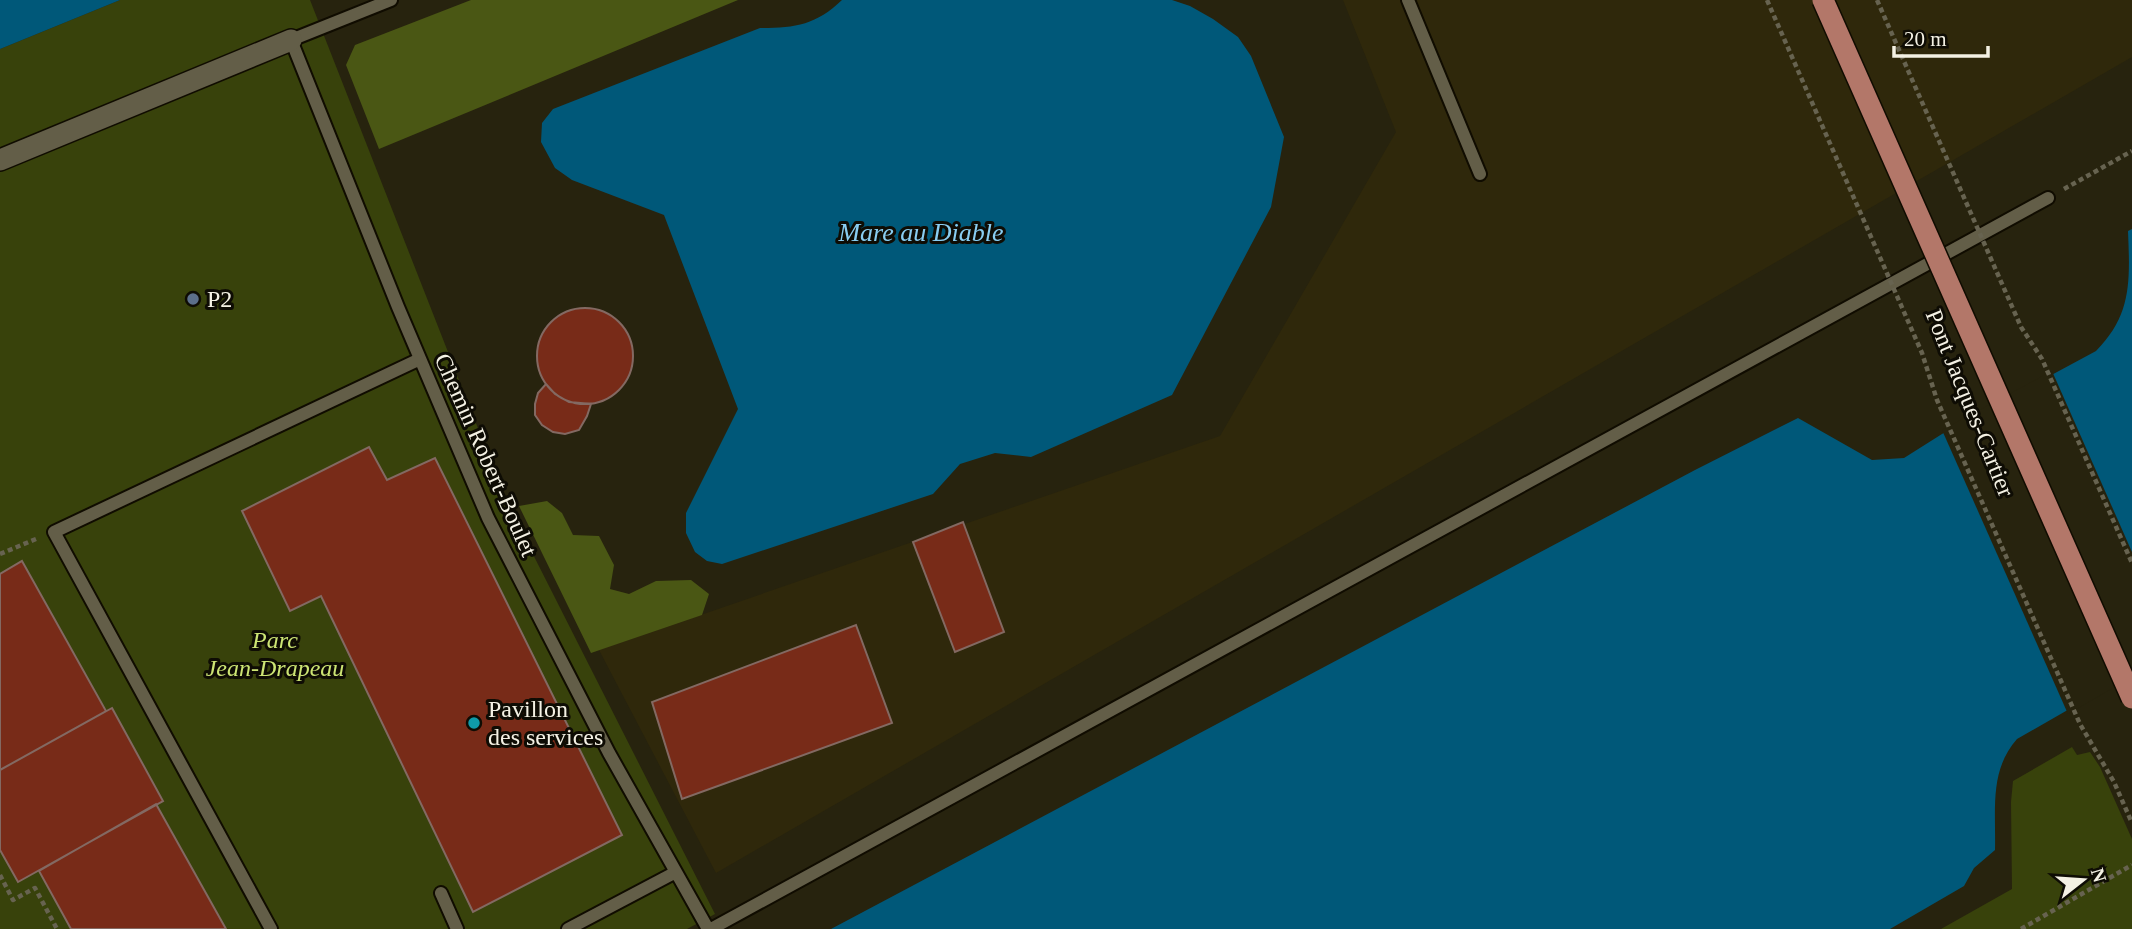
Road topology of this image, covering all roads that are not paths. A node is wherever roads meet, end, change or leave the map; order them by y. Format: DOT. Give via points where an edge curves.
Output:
graph roads {
  1 [pos="391,0"];
  2 [pos="1408,0"];
  3 [pos="1823,0"];
  4 [pos="291,40"];
  5 [pos="0,160"];
  6 [pos="1480,174"];
  7 [pos="2048,198"];
  8 [pos="420,359"];
  9 [pos="2132,698"];
  10 [pos="676,872"];
  11 [pos="441,893"];
  12 [pos="271,929"];
  13 [pos="457,929"];
  14 [pos="568,929"];
  15 [pos="709,929"];
  1 -- 4 [label="lane"];
  2 -- 6 [label="lane"];
  3 -- 9 [label="main road, Pont Jacques-Cartier, bridge"];
  4 -- 5 [label="street"];
  4 -- 8 [label="lane, Chemin Robert-Boulet"];
  7 -- 15 [label="lane"];
  8 -- 10 [label="lane, Chemin Robert-Boulet" via="488,518"];
  8 -- 12 [label="lane" via="54,532"];
  10 -- 14 [label="lane"];
  10 -- 15 [label="lane, Chemin Robert-Boulet"];
  11 -- 13 [label="lane"];
}
